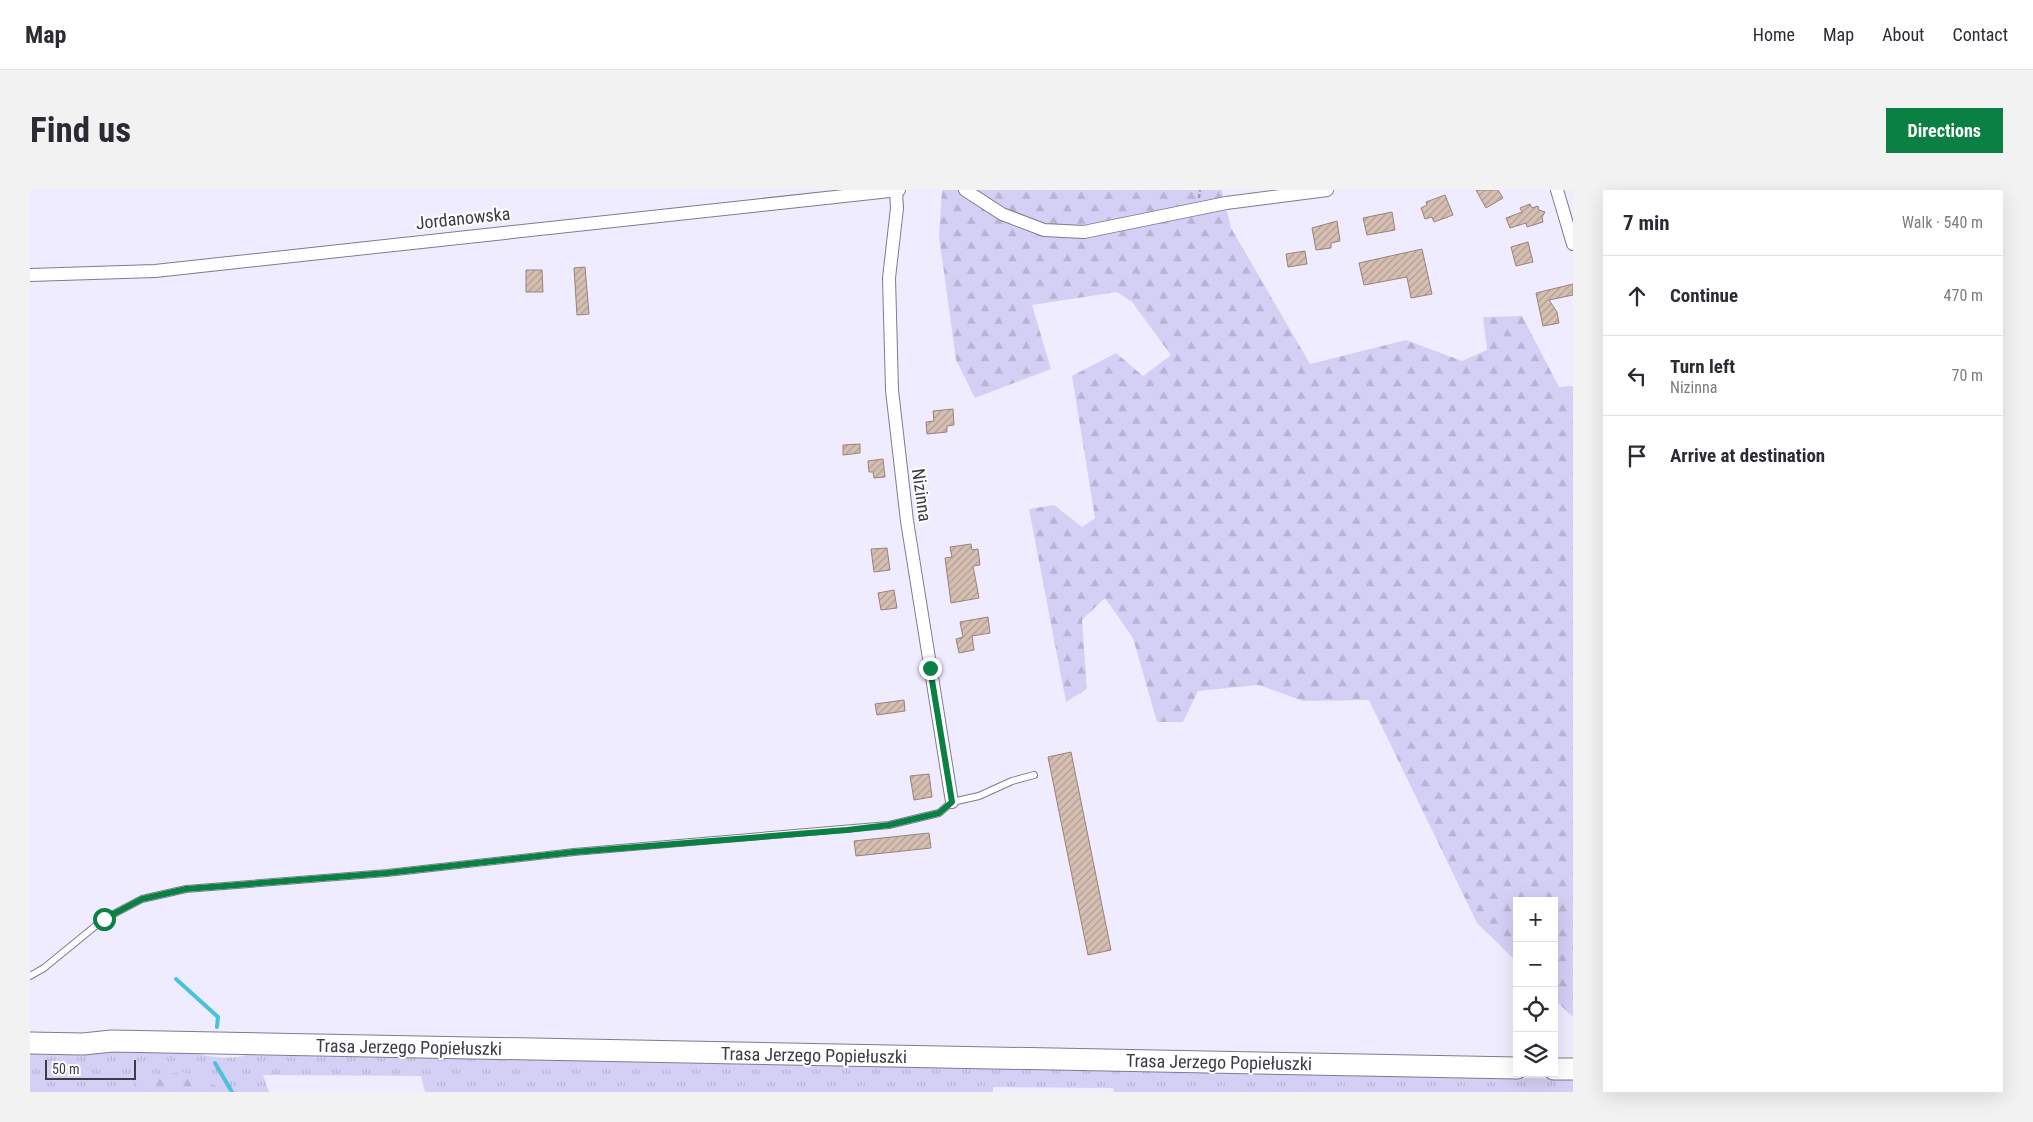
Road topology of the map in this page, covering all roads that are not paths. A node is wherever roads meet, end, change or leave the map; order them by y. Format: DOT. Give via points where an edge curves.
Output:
graph roads {
  1 [pos="897,190"];
  2 [pos="965,190"];
  3 [pos="1327,190"];
  4 [pos="1557,190"];
  5 [pos="1573,244"];
  6 [pos="30,275"];
  7 [pos="1034,775"];
  8 [pos="952,802"];
  9 [pos="30,976"];
  10 [pos="30,1032"];
  11 [pos="112,1041"];
  12 [pos="30,1043"];
  13 [pos="1513,1068"];
  14 [pos="1558,1069"];
  15 [pos="1573,1069"];
  1 -- 6 [label="street, Jordanowska" via="164,270"];
  1 -- 8 [label="street, Nizinna" via="890,278 892,390 907,521"];
  2 -- 3 [label="street" via="1002,214 1044,230 1084,232 1226,203"];
  4 -- 5 [label="street"];
  7 -- 8 [label="lane" via="980,796"];
  8 -- 9 [label="lane" via="939,813 889,825 847,830 186,889 142,899 104,919"];
  10 -- 11 [label="main road, Trasa Jerzego Popiełuszki"];
  11 -- 12 [label="main road, Trasa Jerzego Popiełuszki"];
  11 -- 13 [label="main road, Trasa Jerzego Popiełuszki"];
  14 -- 15 [label="main road"];
}
